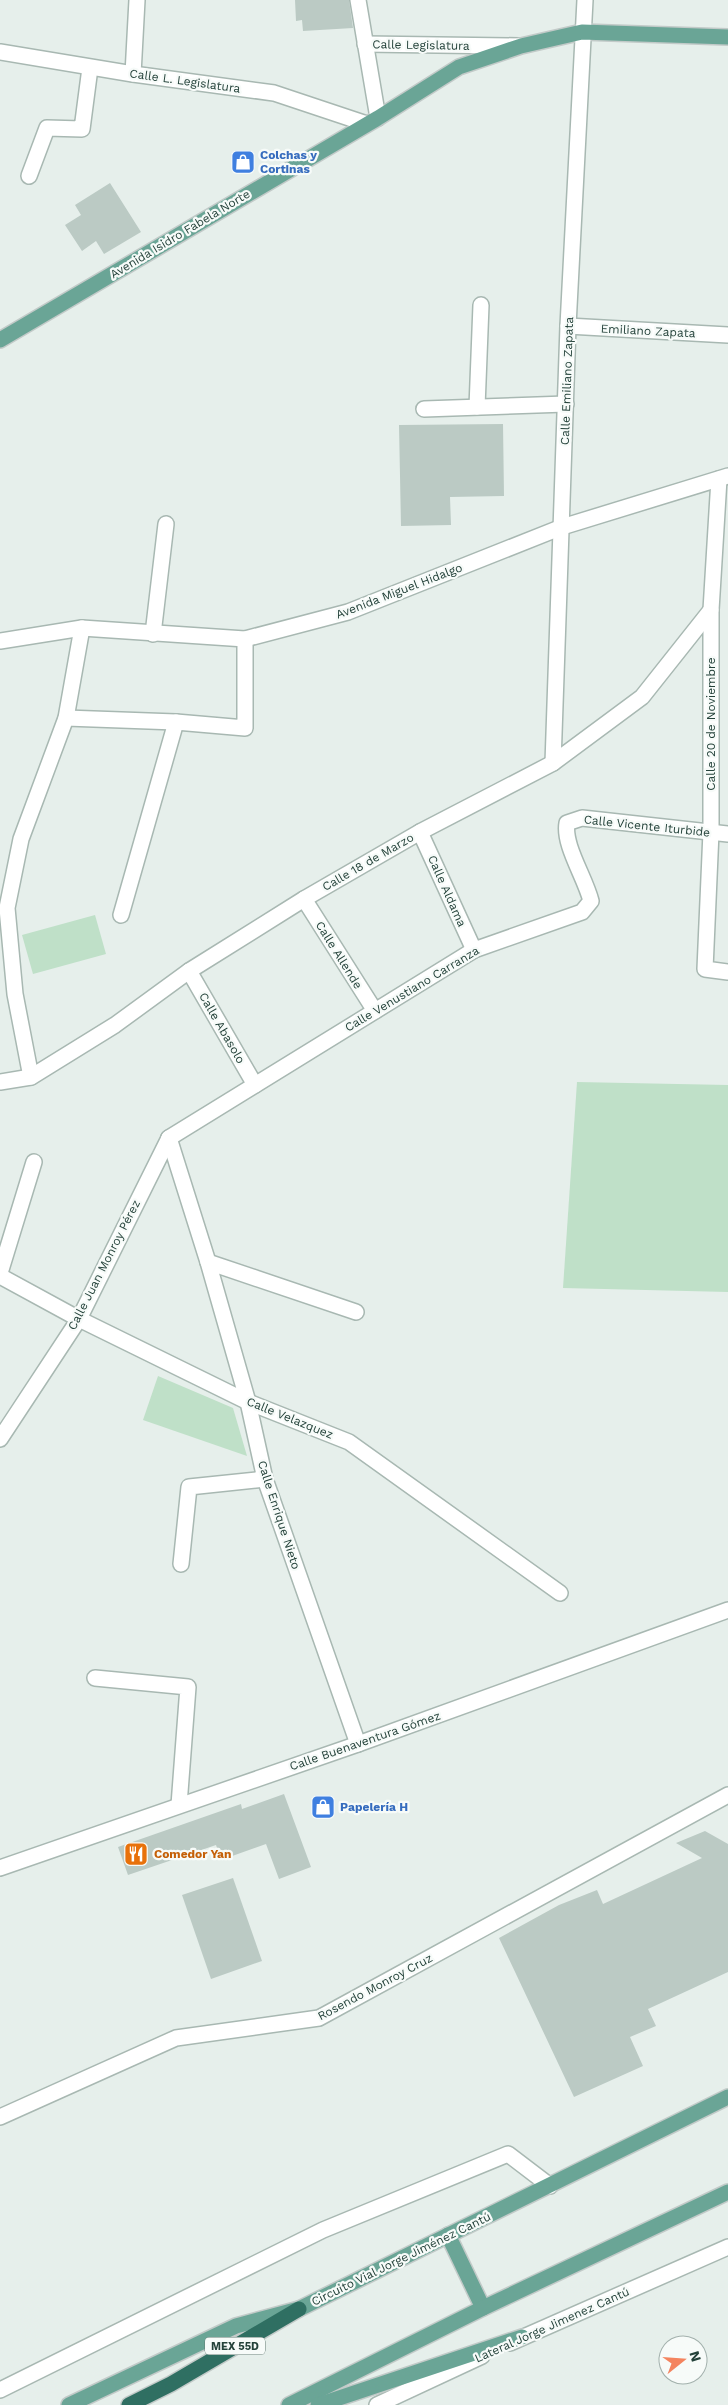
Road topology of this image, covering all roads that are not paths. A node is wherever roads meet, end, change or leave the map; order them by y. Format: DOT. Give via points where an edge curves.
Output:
graph roads {
  1 [pos="138,0"];
  2 [pos="358,0"];
  3 [pos="585,0"];
  4 [pos="582,32"];
  5 [pos="728,37"];
  6 [pos="365,44"];
  7 [pos="521,46"];
  8 [pos="0,52"];
  9 [pos="90,68"];
  10 [pos="133,74"];
  11 [pos="373,121"];
  12 [pos="29,176"];
  13 [pos="481,305"];
  14 [pos="568,326"];
  15 [pos="728,335"];
  16 [pos="0,340"];
  17 [pos="566,404"];
  18 [pos="477,407"];
  19 [pos="424,409"];
  20 [pos="724,477"];
  21 [pos="166,524"];
  22 [pos="562,527"];
  23 [pos="721,576"];
  24 [pos="711,610"];
  25 [pos="82,628"];
  26 [pos="153,634"];
  27 [pos="245,639"];
  28 [pos="0,641"];
  29 [pos="66,718"];
  30 [pos="176,722"];
  31 [pos="553,763"];
  32 [pos="567,823"];
  33 [pos="420,832"];
  34 [pos="711,832"];
  35 [pos="728,834"];
  36 [pos="304,898"];
  37 [pos="121,915"];
  38 [pos="474,950"];
  39 [pos="189,971"];
  40 [pos="728,972"];
  41 [pos="15,994"];
  42 [pos="0,996"];
  43 [pos="374,1012"];
  44 [pos="31,1077"];
  45 [pos="0,1082"];
  46 [pos="254,1085"];
  47 [pos="169,1138"];
  48 [pos="34,1162"];
  49 [pos="208,1262"];
  50 [pos="0,1274"];
  51 [pos="356,1312"];
  52 [pos="79,1319"];
  53 [pos="248,1402"];
  54 [pos="0,1439"];
  55 [pos="265,1479"];
  56 [pos="181,1564"];
  57 [pos="560,1593"];
  58 [pos="728,1610"];
  59 [pos="94,1678"];
  60 [pos="358,1744"];
  61 [pos="728,1795"];
  62 [pos="179,1805"];
  63 [pos="0,1868"];
  64 [pos="728,2097"];
  65 [pos="0,2117"];
  66 [pos="550,2186"];
  67 [pos="728,2192"];
  68 [pos="448,2235"];
  69 [pos="728,2247"];
  70 [pos="482,2308"];
  71 [pos="299,2309"];
  72 [pos="522,2337"];
  73 [pos="0,2390"];
  74 [pos="69,2405"];
  75 [pos="129,2405"];
  76 [pos="289,2405"];
  77 [pos="318,2405"];
  78 [pos="377,2405"];
  1 -- 10 [label="street"];
  2 -- 6 [label="street"];
  3 -- 4 [label="street, Calle Emiliano Zapata"];
  4 -- 5 [label="main road, Avenida Isidro Fabela Norte"];
  4 -- 7 [label="main road, Avenida Isidro Fabela Norte"];
  4 -- 14 [label="street, Calle Emiliano Zapata"];
  6 -- 7 [label="street, Calle Legislatura"];
  6 -- 11 [label="street, Calle Legislatura"];
  7 -- 11 [label="main road, Avenida Isidro Fabela Norte" via="459,67"];
  8 -- 9 [label="street, Calle L. Legislatura"];
  9 -- 10 [label="street, Calle L. Legislatura"];
  9 -- 12 [label="street" via="82,129 47,128"];
  10 -- 11 [label="street, Calle L. Legislatura" via="274,93"];
  11 -- 16 [label="main road, Avenida Isidro Fabela Norte"];
  13 -- 18 [label="street"];
  14 -- 15 [label="street, Emiliano Zapata"];
  14 -- 17 [label="street, Calle Emiliano Zapata"];
  17 -- 18 [label="street"];
  17 -- 22 [label="street, Calle Emiliano Zapata"];
  18 -- 19 [label="street"];
  20 -- 22 [label="street, Avenida Miguel Hidalgo"];
  20 -- 23 [label="street, Calle 20 de Noviembre"];
  21 -- 26 [label="street"];
  22 -- 27 [label="street, Avenida Miguel Hidalgo" via="348,612"];
  22 -- 31 [label="street, Calle Emiliano Zapata"];
  23 -- 24 [label="street, Calle 20 de Noviembre"];
  24 -- 31 [label="street, Calle 18 de Marzo" via="642,697"];
  24 -- 34 [label="street, Calle 20 de Noviembre"];
  25 -- 26 [label="street, Avenida Miguel Hidalgo"];
  25 -- 28 [label="street, Avenida Miguel Hidalgo"];
  25 -- 29 [label="street"];
  26 -- 27 [label="street, Avenida Miguel Hidalgo"];
  27 -- 30 [label="street" via="245,728"];
  29 -- 30 [label="street"];
  29 -- 41 [label="street" via="20,839 7,908"];
  30 -- 37 [label="street"];
  31 -- 33 [label="street, Calle 18 de Marzo"];
  32 -- 34 [label="street, Calle Vicente Iturbide" via="582,818"];
  32 -- 38 [label="street, Calle Venustiano Carranza" via="565,834 591,901 582,912"];
  33 -- 36 [label="street, Calle 18 de Marzo"];
  33 -- 38 [label="street, Calle Aldama"];
  34 -- 35 [label="street, Calle Vicente Iturbide"];
  34 -- 40 [label="street, Calle 20 de Noviembre" via="705,970"];
  36 -- 39 [label="street, Calle 18 de Marzo"];
  36 -- 43 [label="street, Calle Allende"];
  38 -- 43 [label="street, Calle Venustiano Carranza"];
  39 -- 44 [label="street, Calle 18 de Marzo" via="115,1025"];
  39 -- 46 [label="street, Calle Abasolo"];
  41 -- 42 [label="street"];
  41 -- 44 [label="street"];
  43 -- 46 [label="street, Calle Venustiano Carranza"];
  44 -- 45 [label="street, Calle 18 de Marzo"];
  46 -- 47 [label="street, Calle Venustiano Carranza"];
  47 -- 49 [label="street, Calle Enrique Nieto"];
  47 -- 52 [label="street, Calle Juan Monroy Pérez"];
  48 -- 50 [label="street"];
  49 -- 51 [label="street"];
  49 -- 53 [label="street, Calle Enrique Nieto"];
  50 -- 52 [label="street, Calle Velazquez"];
  52 -- 53 [label="street, Calle Velazquez"];
  52 -- 54 [label="street, Calle Juan Monroy Pérez"];
  53 -- 55 [label="street, Calle Enrique Nieto"];
  53 -- 57 [label="street, Calle Velazquez" via="349,1442"];
  55 -- 56 [label="street" via="189,1487"];
  55 -- 60 [label="street, Calle Enrique Nieto"];
  58 -- 60 [label="street, Calle Buenaventura Gómez"];
  59 -- 62 [label="street" via="188,1688"];
  60 -- 62 [label="street, Calle Buenaventura Gómez"];
  61 -- 65 [label="street, Rosendo Monroy Cruz" via="319,2018 176,2038"];
  62 -- 63 [label="street, Calle Buenaventura Gómez"];
  64 -- 66 [label="main road, Circuito Vial Jorge Jiménez Cantú"];
  66 -- 68 [label="main road, Circuito Vial Jorge Jiménez Cantú"];
  66 -- 73 [label="street" via="508,2154 323,2230"];
  67 -- 70 [label="main road"];
  68 -- 70 [label="main road"];
  68 -- 71 [label="main road, Circuito Vial Jorge Jiménez Cantú"];
  69 -- 72 [label="street, Lateral Jorge Jimenez Cantú"];
  70 -- 76 [label="main road"];
  71 -- 74 [label="main road, Circuito Vial Jorge Jiménez Cantú" via="236,2326"];
  71 -- 75 [label="highway, MEX 55D"];
  72 -- 77 [label="main road"];
  72 -- 78 [label="street, Lateral Jorge Jimenez Cantú"];
}
